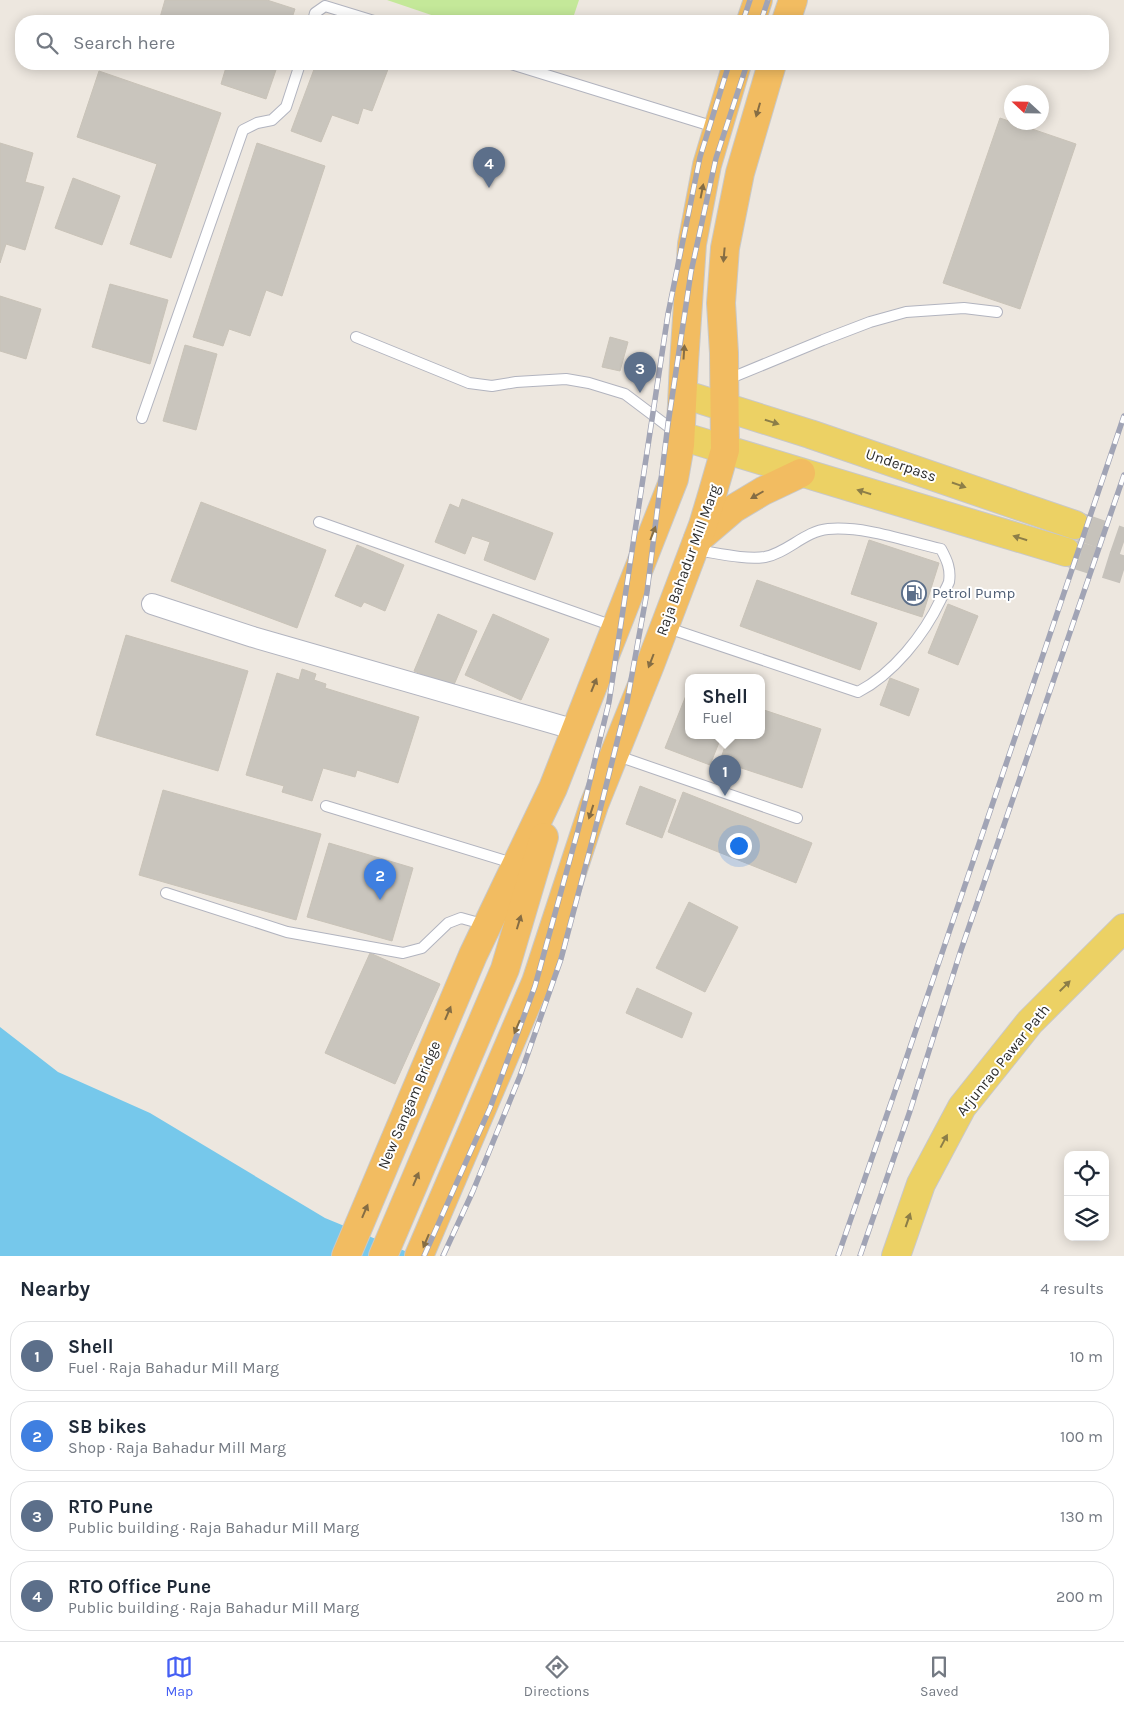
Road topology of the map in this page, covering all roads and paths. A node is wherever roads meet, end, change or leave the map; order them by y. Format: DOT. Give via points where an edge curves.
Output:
graph roads {
  1 [pos="758,0"];
  2 [pos="793,0"];
  3 [pos="314,15"];
  4 [pos="354,15"];
  5 [pos="753,15"];
  6 [pos="788,15"];
  7 [pos="298,70"];
  8 [pos="530,70"];
  9 [pos="735,70"];
  10 [pos="770,70"];
  11 [pos="718,128"];
  12 [pos="997,312"];
  13 [pos="356,337"];
  14 [pos="725,380"];
  15 [pos="683,394"];
  16 [pos="725,408"];
  17 [pos="142,418"];
  18 [pos="681,436"];
  19 [pos="725,450"];
  20 [pos="801,473"];
  21 [pos="319,522"];
  22 [pos="1075,525"];
  23 [pos="695,545"];
  24 [pos="1066,552"];
  25 [pos="152,604"];
  26 [pos="664,627"];
  27 [pos="617,628"];
  28 [pos="576,730"];
  29 [pos="614,754"];
  30 [pos="326,806"];
  31 [pos="797,818"];
  32 [pos="516,864"];
  33 [pos="166,893"];
  34 [pos="528,893"];
  35 [pos="561,907"];
  36 [pos="487,925"];
  37 [pos="1124,928"];
  38 [pos="346,1256"];
  39 [pos="383,1256"];
  40 [pos="419,1256"];
  41 [pos="896,1256"];
  1 -- 5 [label="highway"];
  2 -- 6 [label="highway"];
  3 -- 4 [label="lane" via="325,6"];
  7 -- 17 [label="lane" via="286,107 272,120 244,130"];
  8 -- 11 [label="lane"];
  9 -- 11 [label="highway"];
  10 -- 14 [label="highway, Raja Bahadur Mill Marg, one-way" via="740,173 725,248 721,303"];
  15 -- 11 [label="highway, one-way" via="692,244 707,165"];
  12 -- 14 [label="lane" via="964,308 906,312 870,322"];
  13 -- 18 [label="lane" via="469,383 492,386 566,379 589,383 625,394"];
  14 -- 16 [label="highway, Raja Bahadur Mill Marg"];
  15 -- 16 [label="main road, Underpass"];
  15 -- 18 [label="highway"];
  16 -- 19 [label="highway, Raja Bahadur Mill Marg"];
  16 -- 22 [label="main road, Underpass, one-way"];
  18 -- 19 [label="main road"];
  27 -- 18 [label="highway, one-way" via="674,479"];
  19 -- 20 [label="main road"];
  19 -- 23 [label="highway, Raja Bahadur Mill Marg"];
  20 -- 23 [label="highway, one-way" via="733,509"];
  24 -- 20 [label="main road, one-way"];
  21 -- 27 [label="lane"];
  23 -- 26 [label="highway, Raja Bahadur Mill Marg"];
  23 -- 26 [label="lane" via="749,557 766,557 826,530 854,529 942,549 949,564 948,583 933,616 913,644 872,685 858,692"];
  25 -- 28 [label="street" via="253,637"];
  26 -- 29 [label="highway, Raja Bahadur Mill Marg, one-way"];
  28 -- 27 [label="highway, one-way"];
  28 -- 32 [label="highway" via="553,788"];
  28 -- 34 [label="highway"];
  29 -- 31 [label="lane"];
  29 -- 35 [label="highway, Raja Bahadur Mill Marg, one-way"];
  30 -- 32 [label="lane"];
  32 -- 36 [label="highway"];
  33 -- 36 [label="lane" via="287,932 403,953 422,948 448,923 461,918"];
  34 -- 35 [label="highway"];
  39 -- 34 [label="highway, one-way" via="505,968"];
  35 -- 40 [label="highway, Raja Bahadur Mill Marg, one-way" via="536,982"];
  38 -- 36 [label="highway, New Sangam Bridge, one-way"];
  41 -- 37 [label="main road, Arjunrao Pawar Path, one-way" via="921,1184 962,1107 1030,1022"];
}
